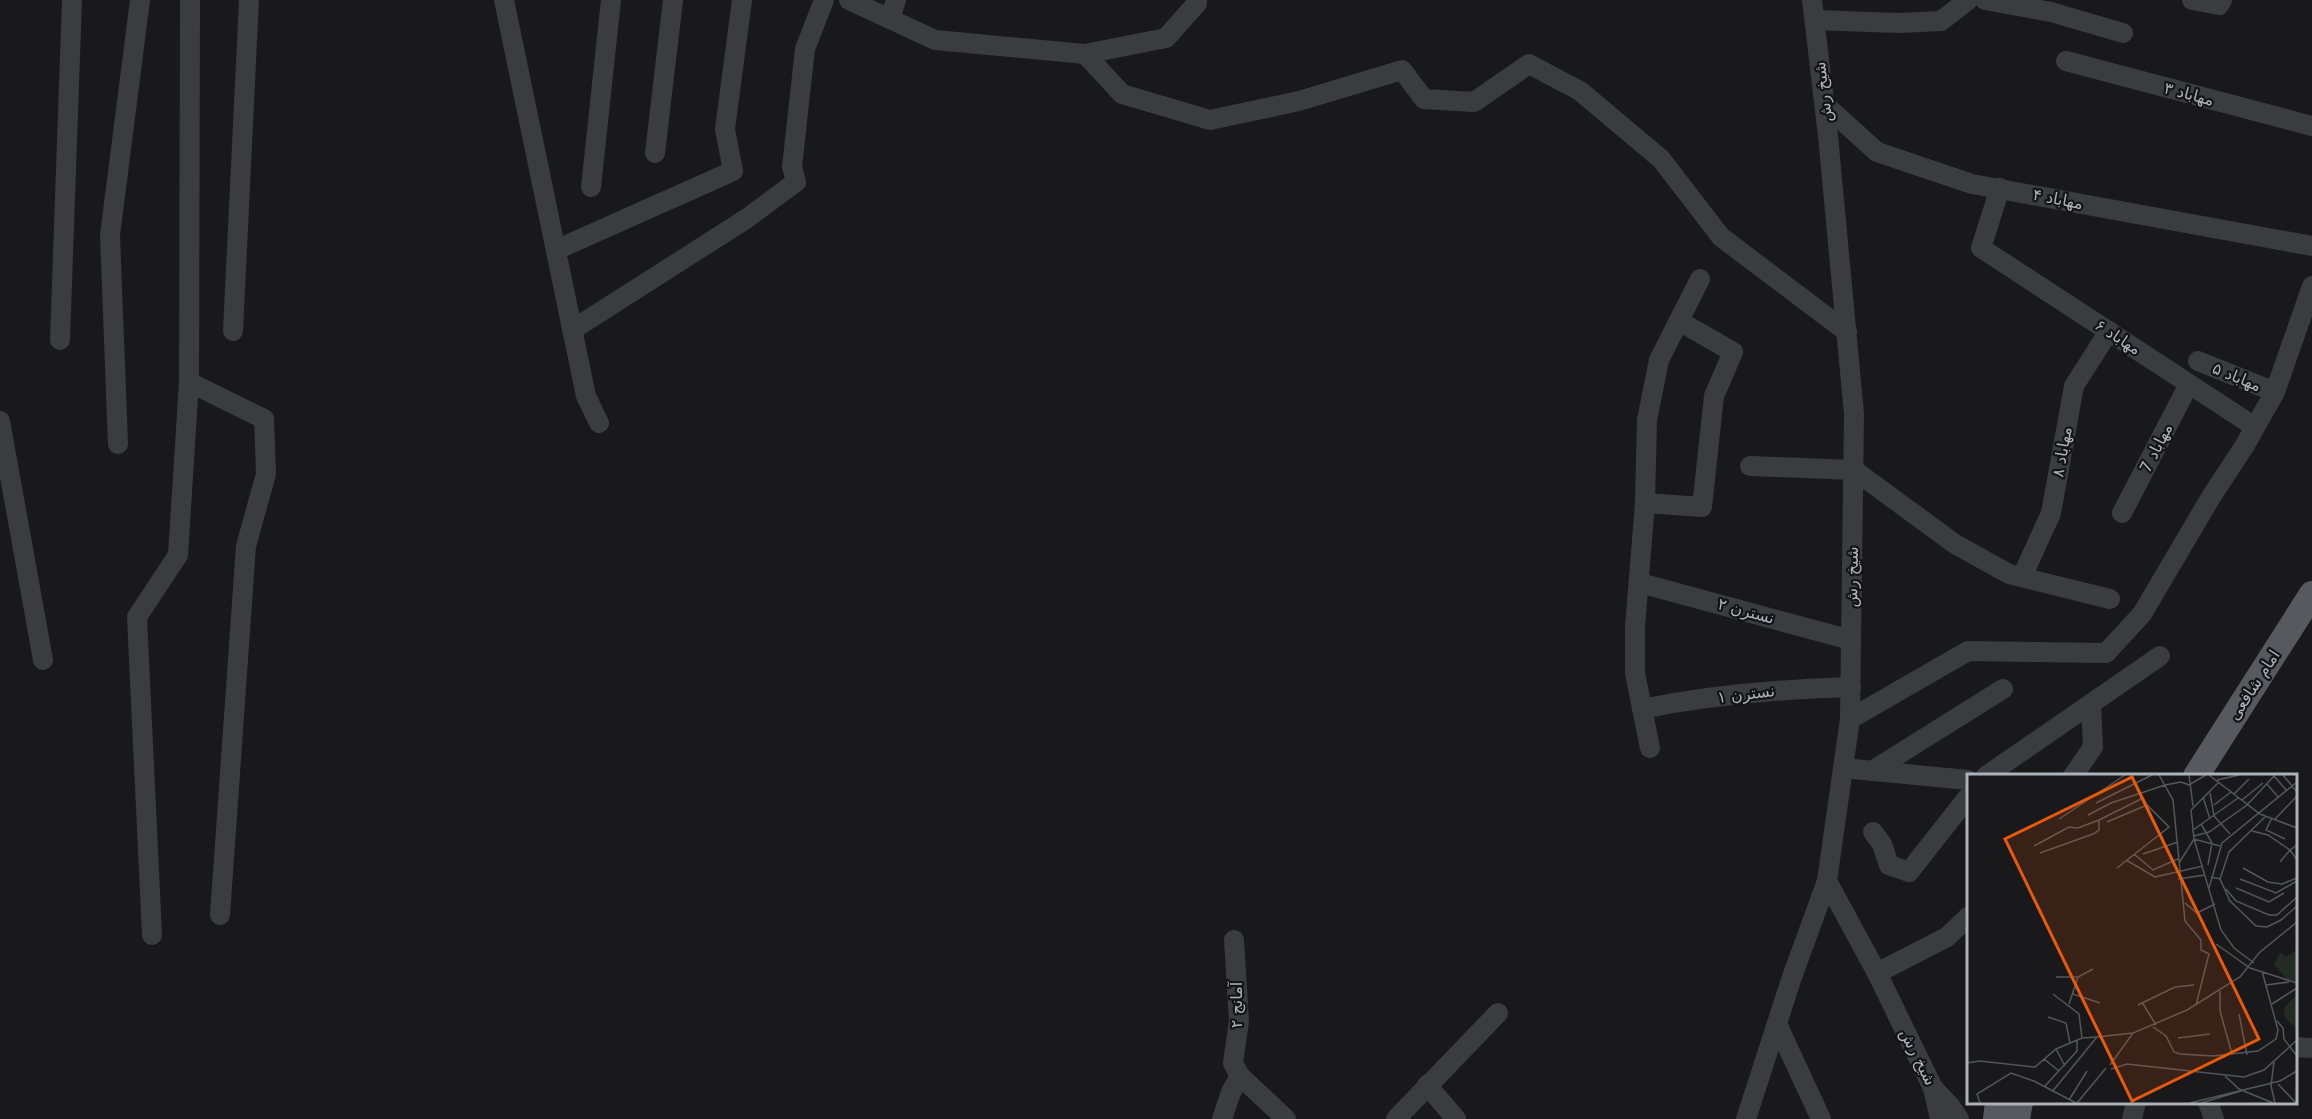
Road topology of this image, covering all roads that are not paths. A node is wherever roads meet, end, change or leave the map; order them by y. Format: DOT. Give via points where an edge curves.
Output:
graph roads {
  1 [pos="72,0"];
  2 [pos="140,0"];
  3 [pos="190,0"];
  4 [pos="249,0"];
  5 [pos="504,0"];
  6 [pos="611,0"];
  7 [pos="674,0"];
  8 [pos="742,0"];
  9 [pos="824,0"];
  10 [pos="849,0"];
  11 [pos="896,0"];
  12 [pos="1197,0"];
  13 [pos="1968,0"];
  14 [pos="1985,0"];
  15 [pos="2192,0"];
  16 [pos="2222,0"];
  17 [pos="1814,10"];
  18 [pos="890,19"];
  19 [pos="2123,33"];
  20 [pos="1085,54"];
  21 [pos="2066,61"];
  22 [pos="1825,105"];
  23 [pos="2312,126"];
  24 [pos="656,153"];
  25 [pos="591,187"];
  26 [pos="2000,188"];
  27 [pos="2312,246"];
  28 [pos="556,250"];
  29 [pos="1700,279"];
  30 [pos="2312,286"];
  31 [pos="1679,321"];
  32 [pos="572,330"];
  33 [pos="233,331"];
  34 [pos="2109,331"];
  35 [pos="1847,332"];
  36 [pos="60,340"];
  37 [pos="2198,361"];
  38 [pos="189,382"];
  39 [pos="2189,384"];
  40 [pos="2275,392"];
  41 [pos="0,421"];
  42 [pos="599,423"];
  43 [pos="2255,427"];
  44 [pos="118,444"];
  45 [pos="1750,466"];
  46 [pos="1854,470"];
  47 [pos="1645,503"];
  48 [pos="2122,513"];
  49 [pos="2022,577"];
  50 [pos="1640,583"];
  51 [pos="2312,594"];
  52 [pos="2110,599"];
  53 [pos="1851,640"];
  54 [pos="2160,656"];
  55 [pos="43,660"];
  56 [pos="1851,687"];
  57 [pos="2003,689"];
  58 [pos="2091,704"];
  59 [pos="1642,709"];
  60 [pos="1850,719"];
  61 [pos="1650,748"];
  62 [pos="1843,768"];
  63 [pos="1872,771"];
  64 [pos="1989,774"];
  65 [pos="2074,774"];
  66 [pos="2197,774"];
  67 [pos="1967,780"];
  68 [pos="1967,798"];
  69 [pos="1873,832"];
  70 [pos="1827,881"];
  71 [pos="220,915"];
  72 [pos="1967,918"];
  73 [pos="152,935"];
  74 [pos="1234,940"];
  75 [pos="1878,973"];
  76 [pos="1498,1013"];
  77 [pos="1777,1024"];
  78 [pos="2297,1047"];
  79 [pos="2312,1048"];
  80 [pos="1240,1076"];
  81 [pos="1427,1085"];
  82 [pos="1932,1088"];
  83 [pos="1998,1104"];
  84 [pos="2020,1104"];
  85 [pos="2136,1104"];
  86 [pos="2209,1104"];
  87 [pos="1222,1119"];
  88 [pos="1286,1119"];
  89 [pos="1396,1119"];
  90 [pos="1456,1119"];
  91 [pos="1746,1119"];
  92 [pos="1821,1119"];
  93 [pos="1940,1119"];
  94 [pos="1959,1119"];
  95 [pos="1996,1119"];
  96 [pos="2017,1119"];
  97 [pos="2132,1119"];
  98 [pos="2214,1119"];
  1 -- 36 [label="street"];
  2 -- 44 [label="street" via="110,235"];
  3 -- 38 [label="street"];
  4 -- 33 [label="street"];
  5 -- 28 [label="street"];
  6 -- 25 [label="street"];
  7 -- 24 [label="street"];
  8 -- 28 [label="street" via="725,129 733,171"];
  9 -- 32 [label="street" via="805,49 792,167 796,182 746,219"];
  10 -- 18 [label="street"];
  11 -- 18 [label="street"];
  12 -- 20 [label="street" via="1166,38"];
  13 -- 17 [label="street" via="1941,21 1899,23"];
  14 -- 19 [label="street" via="2051,12"];
  15 -- 16 [label="street" via="2219,5"];
  17 -- 22 [label="street, شیخ رش"];
  18 -- 20 [label="street" via="935,40"];
  20 -- 35 [label="street" via="1122,94 1209,120 1299,101 1401,70 1424,99 1474,102 1529,64 1580,91 1661,159 1721,237"];
  21 -- 23 [label="street, مهاباد ۳"];
  22 -- 26 [label="street, مهاباد ۴" via="1877,152 1972,184"];
  22 -- 35 [label="street, شیخ رش"];
  26 -- 27 [label="street, مهاباد ۴"];
  26 -- 34 [label="street, مهاباد ۶" via="1982,248"];
  28 -- 32 [label="street"];
  29 -- 31 [label="street"];
  30 -- 40 [label="street"];
  31 -- 47 [label="street" via="1659,360 1647,420"];
  31 -- 47 [label="street" via="1733,352 1714,396 1702,507"];
  32 -- 42 [label="street" via="586,396"];
  34 -- 39 [label="street, مهاباد ۶"];
  34 -- 49 [label="street, مهاباد ۸" via="2073,386 2051,513"];
  35 -- 46 [label="street, شیخ رش"];
  37 -- 40 [label="street, مهاباد ۵"];
  38 -- 71 [label="street" via="264,419 266,474 246,546"];
  38 -- 73 [label="street" via="177,555 137,617"];
  39 -- 43 [label="street, مهاباد ۶"];
  39 -- 48 [label="street, مهاباد 7"];
  40 -- 43 [label="street"];
  41 -- 55 [label="street"];
  43 -- 60 [label="street" via="2142,614 2106,653 1968,651"];
  45 -- 46 [label="street"];
  46 -- 49 [label="street" via="1955,544 2009,574"];
  46 -- 53 [label="street, شیخ رش"];
  47 -- 50 [label="street"];
  49 -- 52 [label="street"];
  50 -- 53 [label="street, نسترن ۲"];
  50 -- 59 [label="street" via="1635,673"];
  51 -- 66 [label="main road, امام شافعی"];
  53 -- 56 [label="street, شیخ رش"];
  54 -- 58 [label="street"];
  56 -- 59 [label="street, نسترن ۱" via="1770,690"];
  56 -- 60 [label="street, شیخ رش"];
  57 -- 63 [label="street"];
  58 -- 64 [label="street"];
  58 -- 65 [label="street" via="2093,747"];
  59 -- 61 [label="street"];
  60 -- 62 [label="street, شیخ رش"];
  62 -- 63 [label="street"];
  62 -- 70 [label="street, شیخ رش"];
  63 -- 67 [label="street"];
  68 -- 69 [label="street" via="1909,872 1889,865"];
  70 -- 75 [label="street, شیخ رش"];
  70 -- 77 [label="street"];
  72 -- 75 [label="street" via="1947,937"];
  74 -- 80 [label="street, آمانج ۲" via="1239,1021 1233,1063"];
  75 -- 82 [label="street, شیخ رش"];
  76 -- 81 [label="street"];
  77 -- 91 [label="street"];
  77 -- 92 [label="street"];
  78 -- 79 [label="street"];
  80 -- 87 [label="street"];
  80 -- 88 [label="street"];
  81 -- 89 [label="street"];
  81 -- 90 [label="street"];
  82 -- 93 [label="street"];
  82 -- 94 [label="street, شیخ رش"];
  83 -- 95 [label="main road"];
  84 -- 96 [label="main road"];
  85 -- 97 [label="street"];
  86 -- 98 [label="street"];
}
